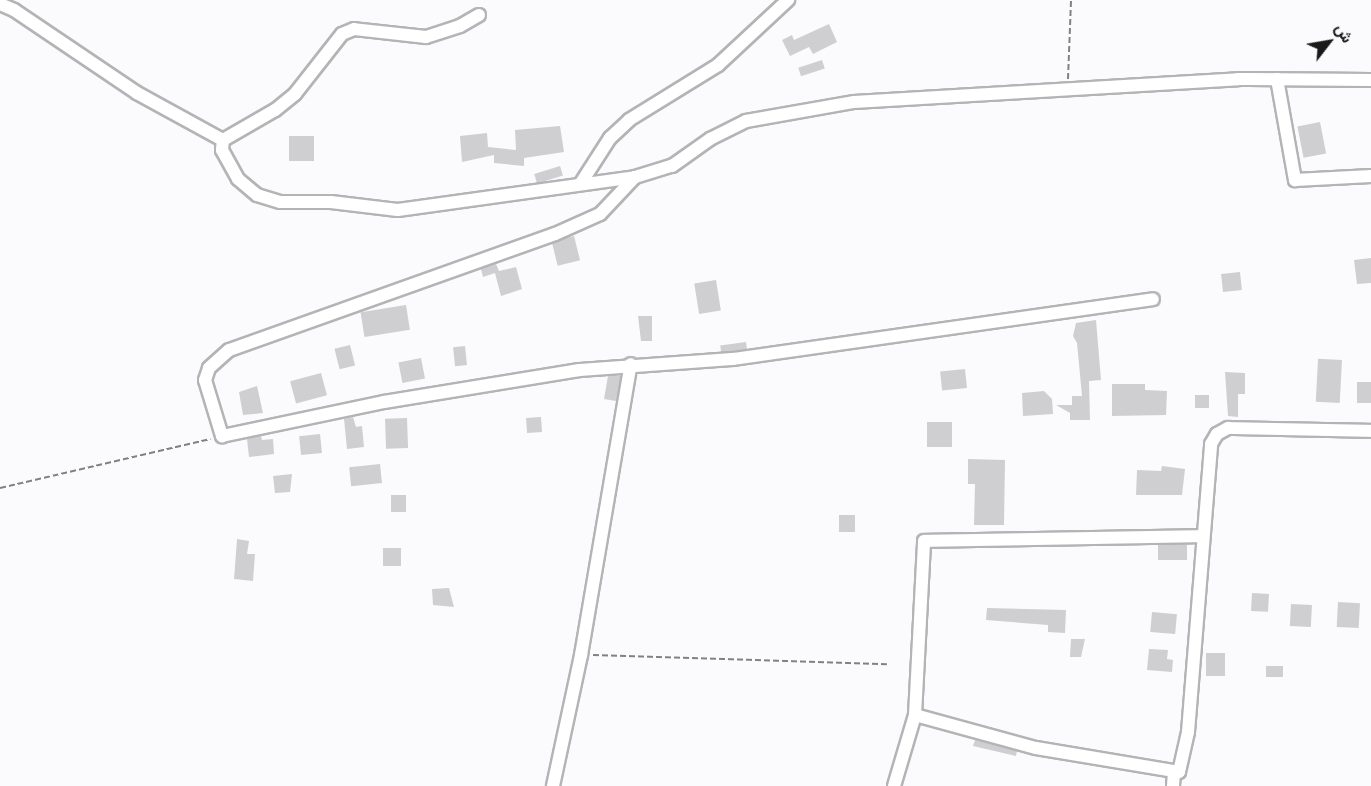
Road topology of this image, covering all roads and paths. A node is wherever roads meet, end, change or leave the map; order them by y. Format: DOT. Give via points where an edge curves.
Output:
graph roads {
  1 [pos="788,0"];
  2 [pos="1071,0"];
  3 [pos="0,4"];
  4 [pos="479,15"];
  5 [pos="1276,79"];
  6 [pos="1371,80"];
  7 [pos="1068,88"];
  8 [pos="223,140"];
  9 [pos="1371,176"];
  10 [pos="635,177"];
  11 [pos="581,183"];
  12 [pos="1153,299"];
  13 [pos="631,364"];
  14 [pos="1371,431"];
  15 [pos="222,436"];
  16 [pos="0,488"];
  17 [pos="1203,536"];
  18 [pos="581,655"];
  19 [pos="887,664"];
  20 [pos="915,715"];
  21 [pos="1174,780"];
  22 [pos="553,786"];
  23 [pos="894,786"];
  1 -- 11 [label="street" via="718,65 629,120 610,138"];
  2 -- 7 [label="path"];
  3 -- 8 [label="street" via="137,93"];
  4 -- 8 [label="street" via="426,37 348,31 335,41 295,94"];
  5 -- 6 [label="street"];
  5 -- 7 [label="street"];
  5 -- 9 [label="street" via="1295,180"];
  7 -- 10 [label="street" via="920,96 786,111 726,130 672,166"];
  8 -- 11 [label="street" via="222,150 246,188 280,202 331,202 398,210 525,195"];
  10 -- 11 [label="street"];
  10 -- 15 [label="street" via="600,214 563,230 496,258 321,315 229,351 209,368 205,380"];
  12 -- 13 [label="street" via="733,359"];
  13 -- 15 [label="street" via="384,402"];
  13 -- 18 [label="street"];
  14 -- 17 [label="street" via="1228,428 1218,434 1212,444"];
  15 -- 16 [label="path"];
  17 -- 20 [label="street" via="924,541"];
  17 -- 21 [label="street" via="1185,759"];
  18 -- 19 [label="path"];
  18 -- 22 [label="street"];
  20 -- 21 [label="street"];
  20 -- 23 [label="street"];
}
